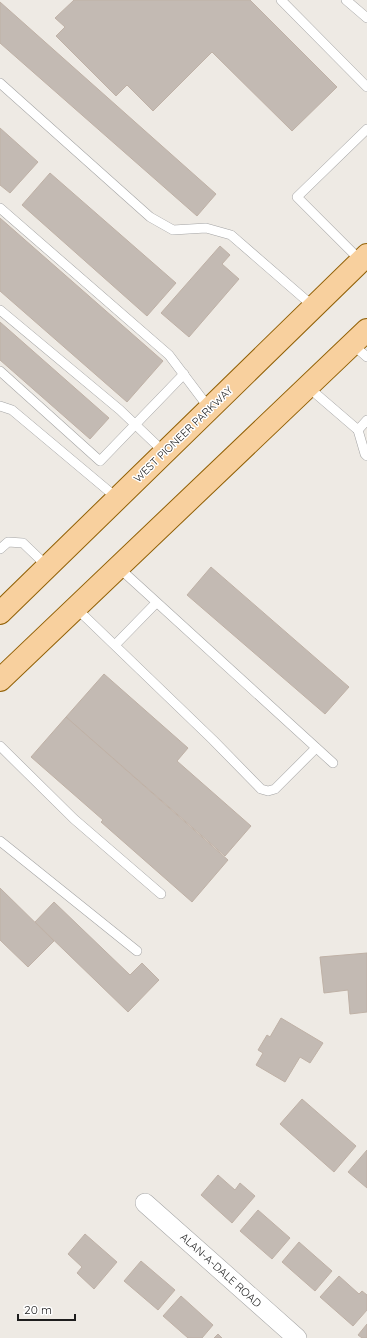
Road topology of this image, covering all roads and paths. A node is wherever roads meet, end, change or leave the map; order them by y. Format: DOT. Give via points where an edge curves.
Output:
graph roads {
  1 [pos="281,0"];
  2 [pos="346,0"];
  3 [pos="367,18"];
  4 [pos="0,83"];
  5 [pos="367,87"];
  6 [pos="367,130"];
  7 [pos="0,208"];
  8 [pos="364,258"];
  9 [pos="314,306"];
  10 [pos="0,310"];
  11 [pos="362,344"];
  12 [pos="0,371"];
  13 [pos="184,374"];
  14 [pos="308,387"];
  15 [pos="0,406"];
  16 [pos="209,408"];
  17 [pos="367,420"];
  18 [pos="135,425"];
  19 [pos="358,430"];
  20 [pos="164,452"];
  21 [pos="367,456"];
  22 [pos="117,498"];
  23 [pos="0,550"];
  24 [pos="48,566"];
  25 [pos="118,567"];
  26 [pos="156,603"];
  27 [pos="76,608"];
  28 [pos="0,613"];
  29 [pos="115,645"];
  30 [pos="0,680"];
  31 [pos="316,748"];
  32 [pos="2,751"];
  33 [pos="333,763"];
  34 [pos="0,841"];
  35 [pos="162,894"];
  36 [pos="137,951"];
  37 [pos="145,1203"];
  38 [pos="297,1338"];
  1 -- 5 [label="lane"];
  2 -- 3 [label="lane"];
  4 -- 9 [label="lane" via="150,217 173,230 206,228 231,235"];
  6 -- 8 [label="lane" via="297,197"];
  7 -- 13 [label="lane" via="168,355"];
  8 -- 9 [label="main road, WEST PIONEER PARKWAY"];
  9 -- 16 [label="main road, WEST PIONEER PARKWAY"];
  10 -- 18 [label="lane"];
  11 -- 14 [label="main road"];
  12 -- 18 [label="lane" via="100,462"];
  13 -- 16 [label="lane"];
  13 -- 18 [label="lane"];
  14 -- 19 [label="lane"];
  14 -- 25 [label="main road"];
  15 -- 22 [label="lane" via="12,410"];
  16 -- 20 [label="main road, WEST PIONEER PARKWAY"];
  17 -- 19 [label="lane"];
  18 -- 20 [label="lane"];
  19 -- 21 [label="lane"];
  20 -- 22 [label="main road, WEST PIONEER PARKWAY"];
  22 -- 24 [label="main road, WEST PIONEER PARKWAY"];
  23 -- 24 [label="lane" via="8,542 23,543"];
  24 -- 28 [label="main road, WEST PIONEER PARKWAY"];
  25 -- 26 [label="lane"];
  25 -- 27 [label="main road"];
  26 -- 29 [label="lane"];
  26 -- 31 [label="lane"];
  27 -- 29 [label="lane"];
  27 -- 30 [label="main road"];
  29 -- 31 [label="lane" via="262,789 275,789"];
  31 -- 33 [label="lane"];
  32 -- 35 [label="lane" via="74,819"];
  34 -- 36 [label="lane"];
  37 -- 38 [label="street, ALAN-A-DALE ROAD"];
}
